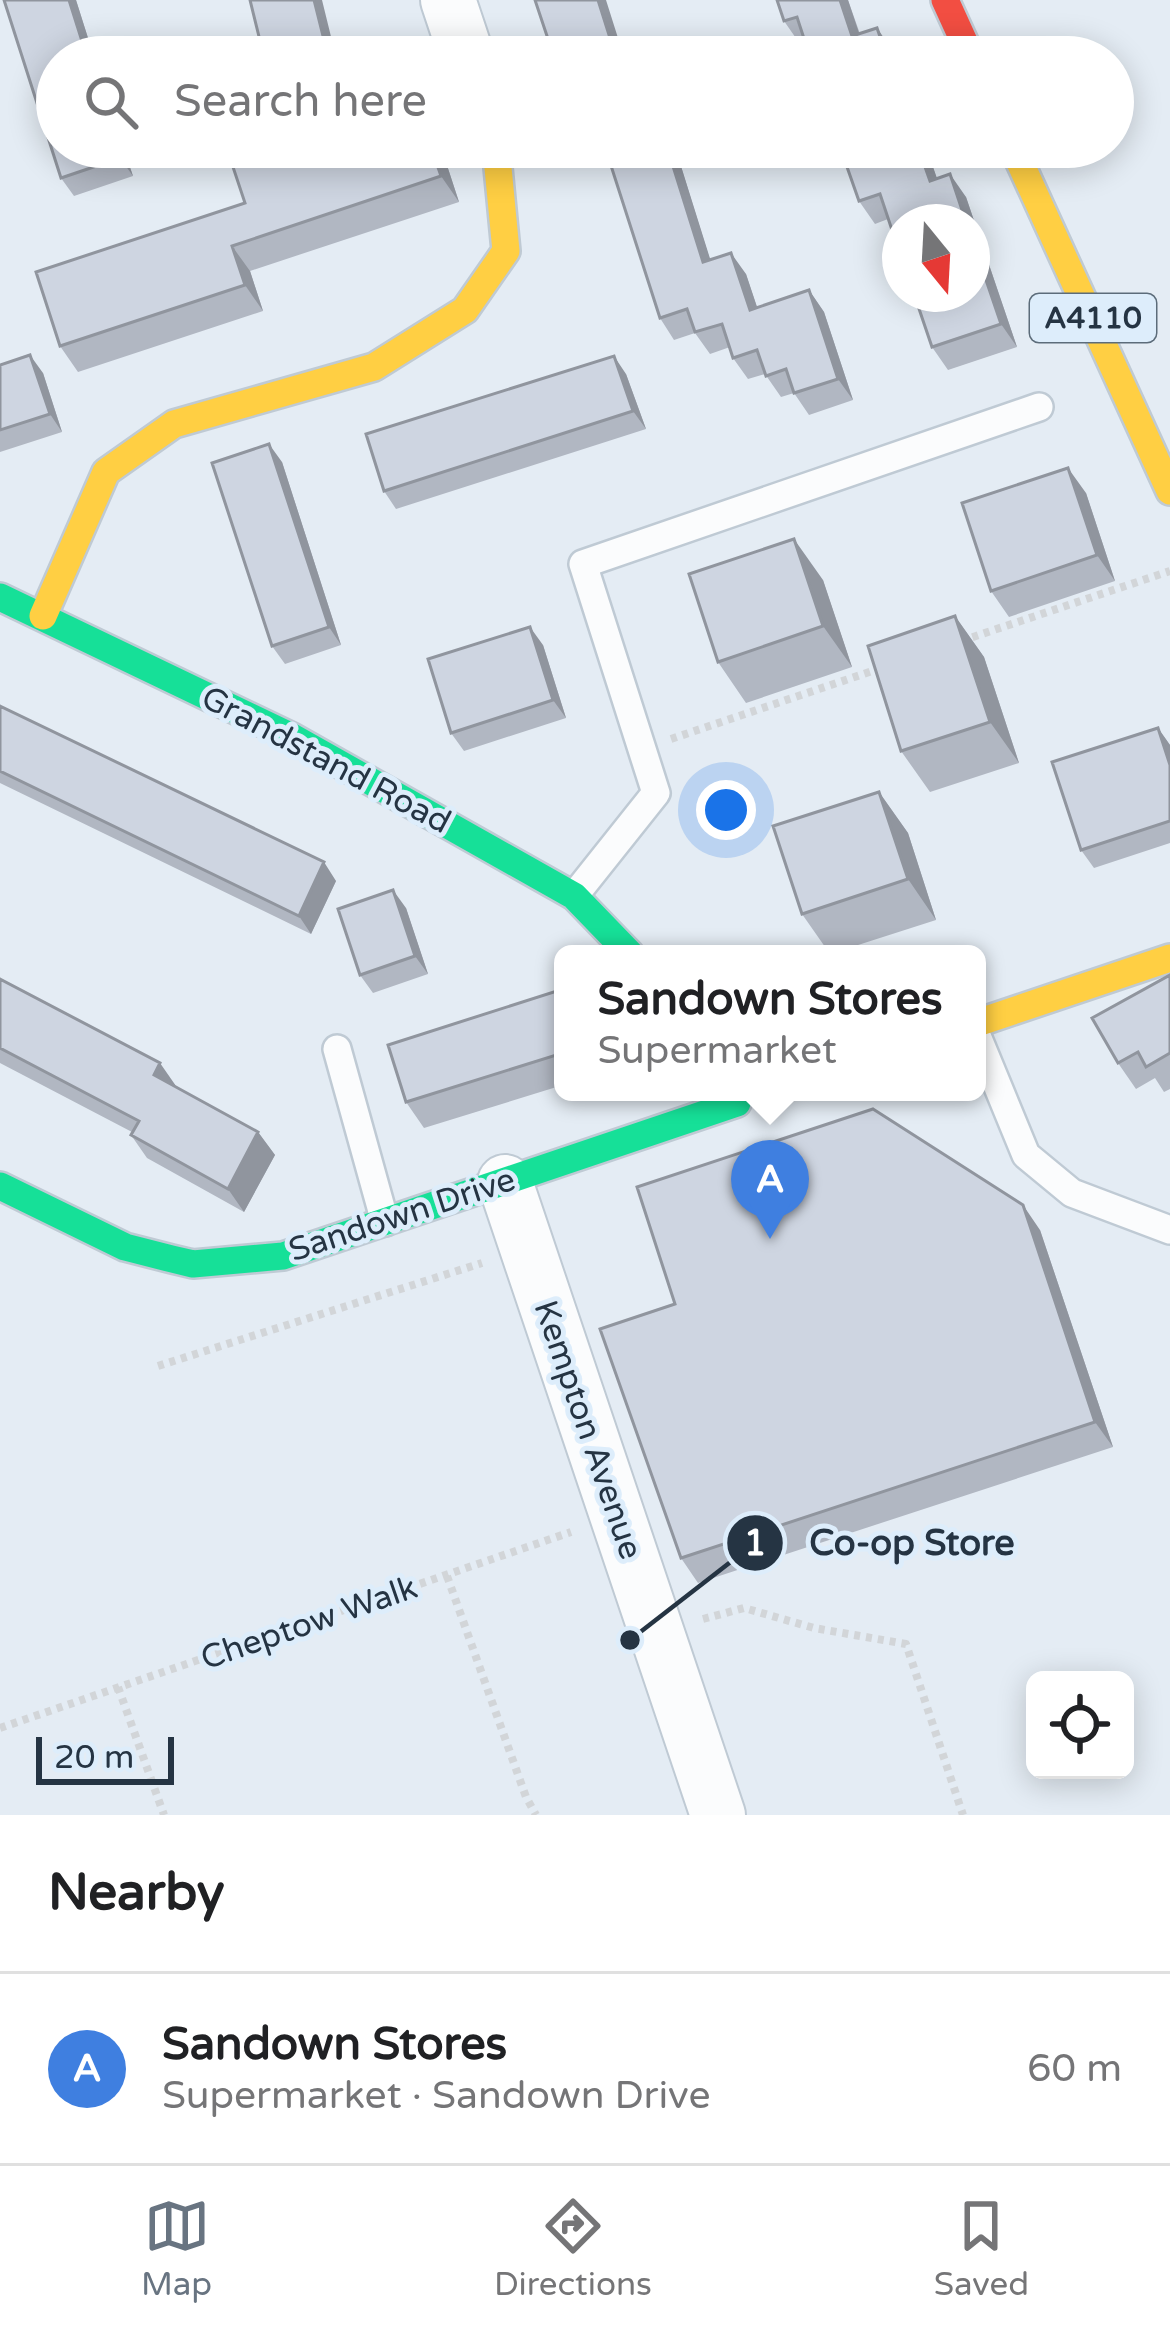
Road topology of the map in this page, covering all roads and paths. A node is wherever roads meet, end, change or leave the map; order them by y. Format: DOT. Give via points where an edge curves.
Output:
graph roads {
  1 [pos="448,0"];
  2 [pos="945,0"];
  3 [pos="459,36"];
  4 [pos="961,36"];
  5 [pos="498,168"];
  6 [pos="1024,168"];
  7 [pos="1039,406"];
  8 [pos="1158,425"];
  9 [pos="1170,491"];
  10 [pos="1170,571"];
  11 [pos="0,597"];
  12 [pos="44,616"];
  13 [pos="951,645"];
  14 [pos="885,667"];
  15 [pos="644,748"];
  16 [pos="574,896"];
  17 [pos="621,945"];
  18 [pos="1170,958"];
  19 [pos="986,1020"];
  20 [pos="337,1049"];
  21 [pos="986,1058"];
  22 [pos="723,1101"];
  23 [pos="505,1182"];
  24 [pos="0,1186"];
  25 [pos="385,1222"];
  26 [pos="1170,1230"];
  27 [pos="526,1249"];
  28 [pos="158,1366"];
  29 [pos="617,1516"];
  30 [pos="447,1576"];
  31 [pos="657,1632"];
  32 [pos="118,1687"];
  33 [pos="0,1728"];
  34 [pos="164,1815"];
  35 [pos="536,1815"];
  36 [pos="718,1815"];
  37 [pos="962,1815"];
  1 -- 3 [label="street"];
  2 -- 4 [label="street"];
  5 -- 12 [label="street" via="506,251 465,310 374,367 174,424 106,472"];
  6 -- 8 [label="street, A4110"];
  7 -- 15 [label="lane" via="583,564"];
  8 -- 9 [label="street, A4110"];
  10 -- 13 [label="path"];
  11 -- 12 [label="street, Grandstand Road"];
  12 -- 16 [label="street, Grandstand Road" via="292,737"];
  14 -- 15 [label="path"];
  15 -- 16 [label="lane" via="656,793"];
  16 -- 17 [label="street, Grandstand Road"];
  18 -- 19 [label="street"];
  20 -- 25 [label="lane"];
  21 -- 26 [label="lane" via="1026,1155 1072,1193"];
  22 -- 23 [label="street, Sandown Drive"];
  23 -- 25 [label="street, Sandown Drive"];
  23 -- 27 [label="street, Kempton Avenue"];
  24 -- 25 [label="street, Sandown Drive" via="125,1247 193,1264 283,1256"];
  27 -- 28 [label="path"];
  27 -- 29 [label="street, Kempton Avenue"];
  29 -- 30 [label="path, Cheptow Walk"];
  29 -- 31 [label="street, Kempton Avenue"];
  30 -- 32 [label="path, Cheptow Walk"];
  30 -- 35 [label="path"];
  31 -- 36 [label="street, Kempton Avenue"];
  31 -- 37 [label="path" via="744,1608 906,1644"];
  32 -- 33 [label="path, Cheptow Walk"];
  32 -- 34 [label="path"];
}
